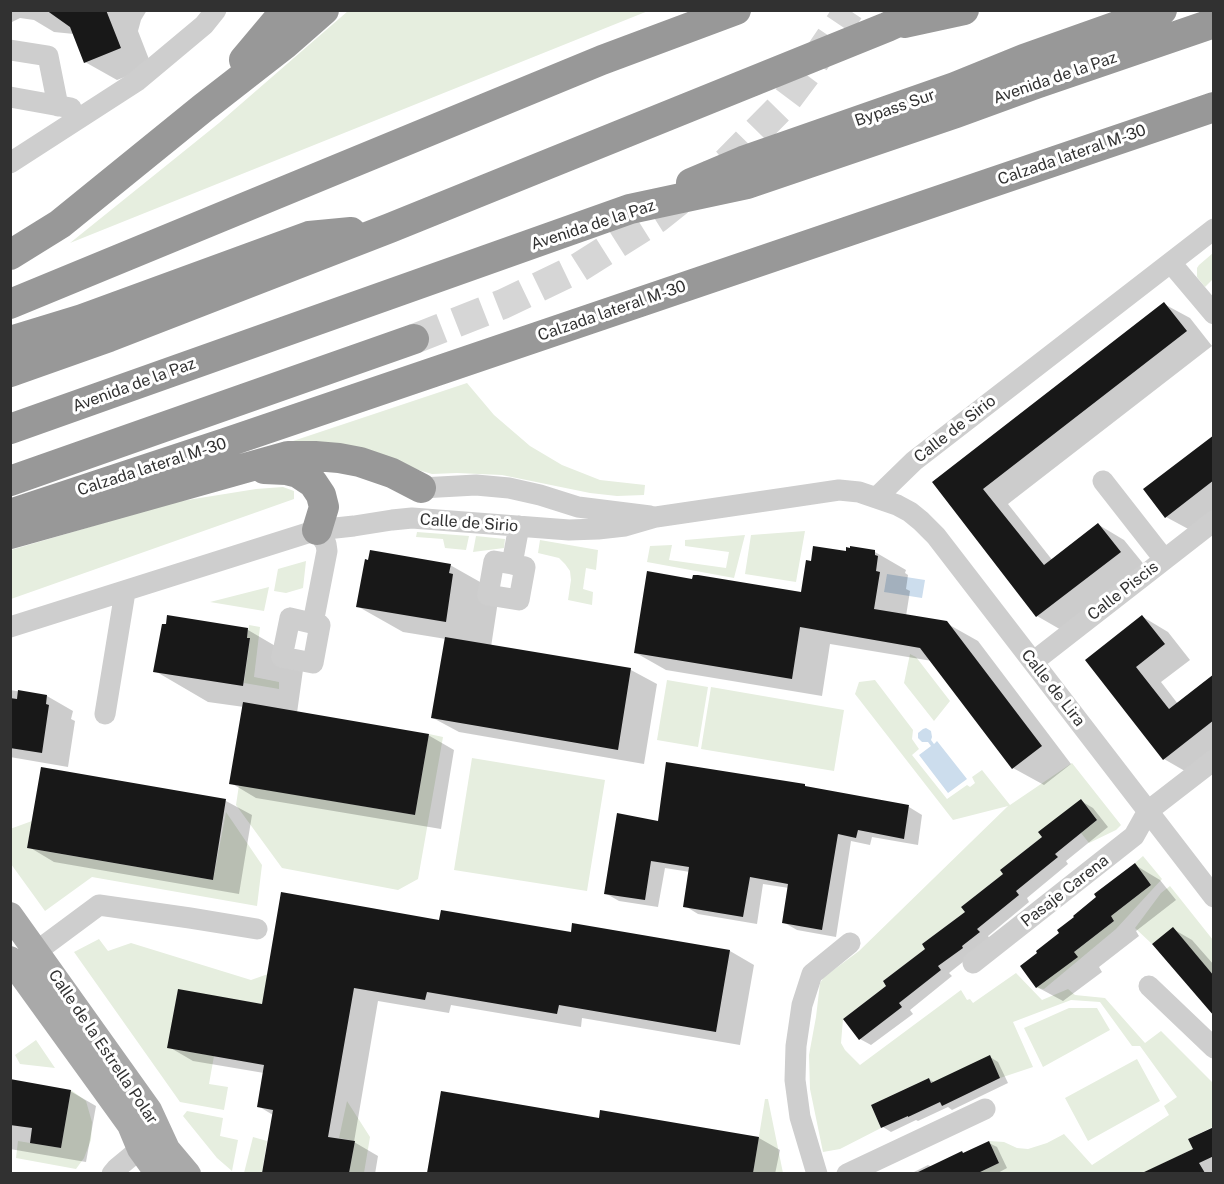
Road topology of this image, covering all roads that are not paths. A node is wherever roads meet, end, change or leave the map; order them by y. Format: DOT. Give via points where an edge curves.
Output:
graph roads {
  1 [pos="216,10"];
  2 [pos="286,10"];
  3 [pos="324,10"];
  4 [pos="736,10"];
  5 [pos="924,10"];
  6 [pos="964,10"];
  7 [pos="1162,10"];
  8 [pos="1214,23"];
  9 [pos="887,27"];
  10 [pos="10,50"];
  11 [pos="10,97"];
  12 [pos="58,106"];
  13 [pos="1214,107"];
  14 [pos="203,108"];
  15 [pos="90,112"];
  16 [pos="10,163"];
  17 [pos="630,209"];
  18 [pos="390,228"];
  19 [pos="1214,229"];
  20 [pos="10,255"];
  21 [pos="1171,263"];
  22 [pos="10,304"];
  23 [pos="1214,314"];
  24 [pos="414,339"];
  25 [pos="10,341"];
  26 [pos="10,372"];
  27 [pos="10,429"];
  28 [pos="243,468"];
  29 [pos="10,481"];
  30 [pos="1103,481"];
  31 [pos="421,488"];
  32 [pos="877,497"];
  33 [pos="10,514"];
  34 [pos="656,518"];
  35 [pos="519,526"];
  36 [pos="1212,526"];
  37 [pos="317,530"];
  38 [pos="10,534"];
  39 [pos="1164,559"];
  40 [pos="512,564"];
  41 [pos="125,592"];
  42 [pos="313,623"];
  43 [pos="10,627"];
  44 [pos="1033,662"];
  45 [pos="105,714"];
  46 [pos="1214,760"];
  47 [pos="1148,811"];
  48 [pos="1214,897"];
  49 [pos="10,915"];
  50 [pos="256,929"];
  51 [pos="850,943"];
  52 [pos="37,951"];
  53 [pos="10,959"];
  54 [pos="973,963"];
  55 [pos="1149,986"];
  56 [pos="1214,1048"];
  57 [pos="985,1109"];
  58 [pos="140,1149"];
  59 [pos="167,1149"];
  60 [pos="112,1173"];
  61 [pos="158,1173"];
  62 [pos="188,1173"];
  63 [pos="817,1173"];
  64 [pos="847,1173"];
  1 -- 15 [label="street" via="204,25 136,81"];
  2 -- 14 [label="highway"];
  3 -- 14 [label="highway"];
  4 -- 22 [label="highway" via="602,60"];
  5 -- 9 [label="highway"];
  6 -- 9 [label="highway"];
  7 -- 17 [label="highway, Bypass Sur" via="743,161"];
  8 -- 17 [label="highway, Avenida de la Paz" via="747,184"];
  9 -- 18 [label="highway"];
  10 -- 12 [label="street" via="48,56"];
  11 -- 12 [label="street"];
  12 -- 15 [label="street"];
  13 -- 33 [label="highway, Calzada lateral M-30"];
  14 -- 20 [label="highway" via="60,224"];
  15 -- 16 [label="street"];
  17 -- 27 [label="highway, Avenida de la Paz"];
  18 -- 25 [label="highway" via="309,236 82,320"];
  18 -- 26 [label="highway" via="109,338"];
  19 -- 21 [label="street, Calle de Sirio"];
  21 -- 23 [label="street"];
  21 -- 32 [label="street, Calle de Sirio" via="914,461"];
  24 -- 29 [label="highway"];
  28 -- 31 [label="highway" via="288,456 339,458 392,473"];
  28 -- 37 [label="highway" via="286,470 313,483 324,507"];
  28 -- 38 [label="highway"];
  30 -- 39 [label="street"];
  31 -- 34 [label="street, Calle de Sirio" via="509,488 578,507"];
  32 -- 34 [label="street, Calle de Sirio" via="839,490"];
  32 -- 44 [label="street, Calle de Lira" via="910,512 928,529"];
  34 -- 35 [label="street, Calle de Sirio" via="598,529"];
  35 -- 37 [label="street, Calle de Sirio" via="412,518"];
  35 -- 40 [label="street"];
  36 -- 39 [label="street, Calle Piscis"];
  37 -- 41 [label="street, Calle de Sirio"];
  37 -- 42 [label="street" via="327,551"];
  39 -- 44 [label="street, Calle Piscis"];
  41 -- 43 [label="street, Calle de Sirio"];
  41 -- 45 [label="street"];
  44 -- 47 [label="street, Calle de Lira"];
  46 -- 47 [label="street"];
  47 -- 48 [label="street, Calle de Lira"];
  47 -- 54 [label="street, Pasaje Carena" via="1134,836"];
  49 -- 52 [label="main road, Calle de la Estrella Polar"];
  50 -- 52 [label="street" via="99,905"];
  51 -- 63 [label="street" via="812,974 802,1005 796,1046 800,1117"];
  52 -- 59 [label="main road, Calle de la Estrella Polar" via="149,1110"];
  53 -- 58 [label="main road, Calle de la Estrella Polar" via="130,1125"];
  55 -- 56 [label="street"];
  57 -- 64 [label="street"];
  58 -- 59 [label="street"];
  58 -- 60 [label="street"];
  58 -- 61 [label="main road, Calle de la Estrella Polar"];
  59 -- 62 [label="main road, Calle de la Estrella Polar"];
}
